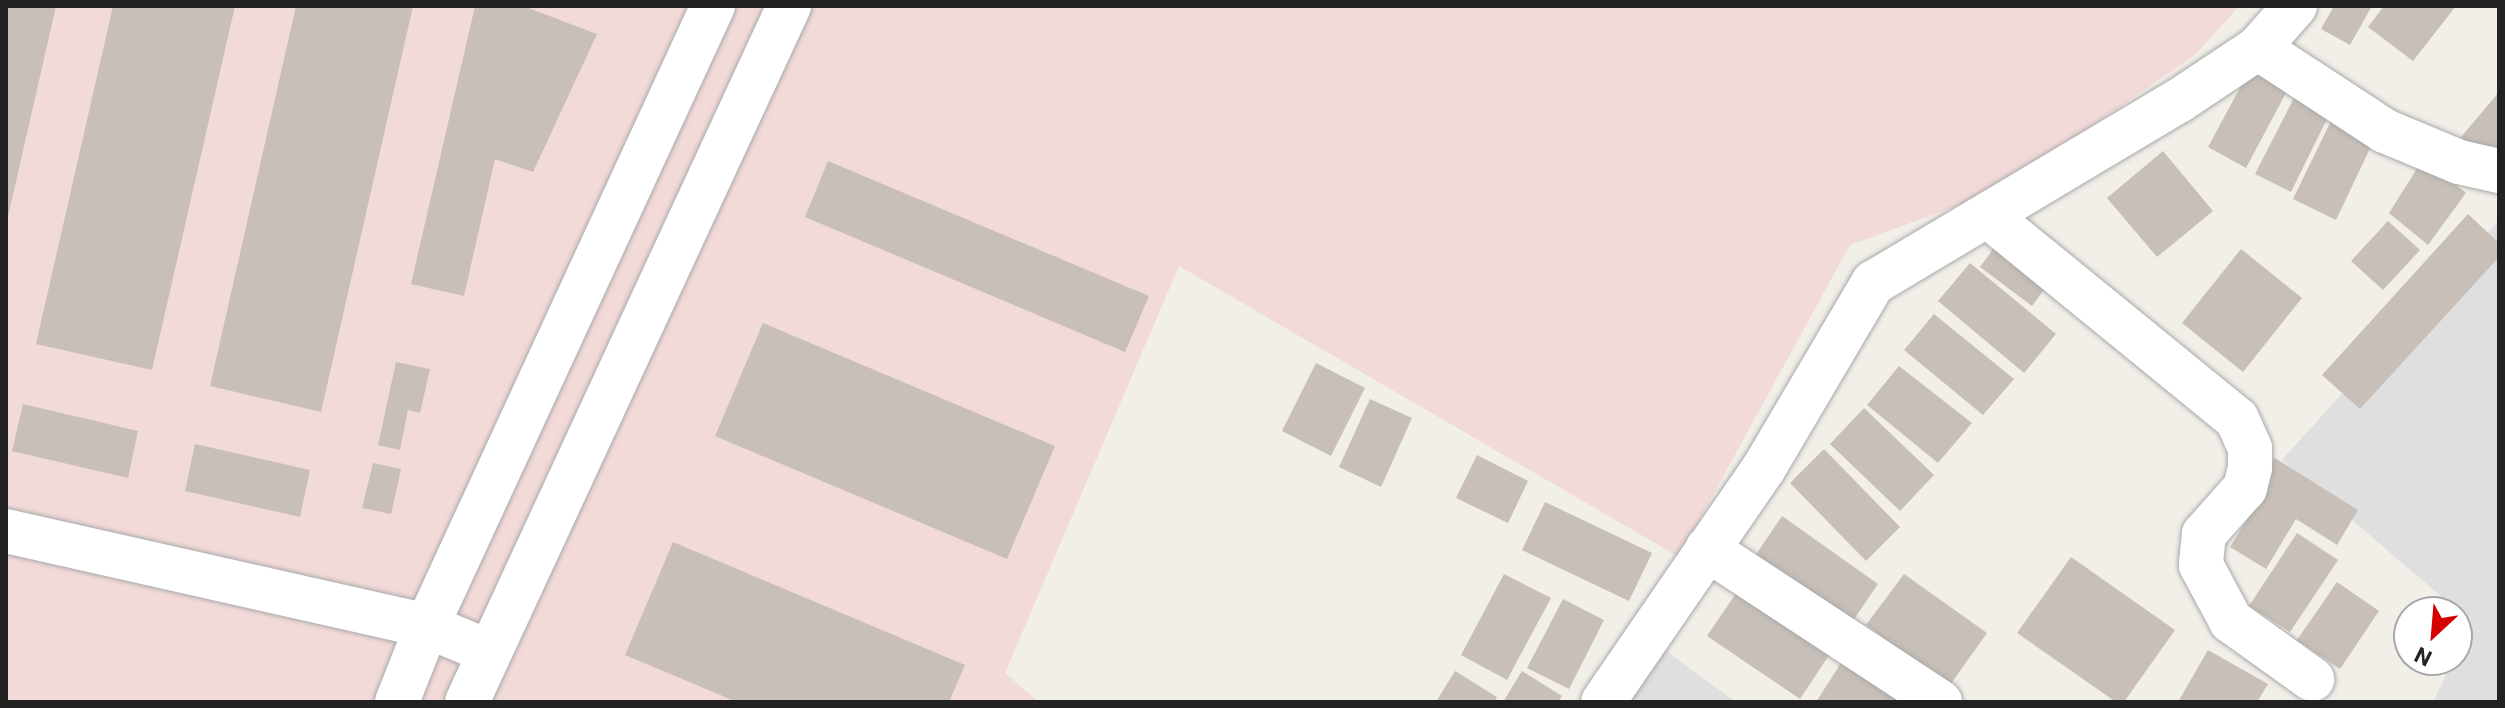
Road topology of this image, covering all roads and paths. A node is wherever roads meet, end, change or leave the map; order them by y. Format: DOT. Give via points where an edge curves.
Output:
graph roads {
  1 [pos="713,6"];
  2 [pos="789,6"];
  3 [pos="2295,6"];
  4 [pos="2258,48"];
  5 [pos="2499,171"];
  6 [pos="1988,216"];
  7 [pos="6,531"];
  8 [pos="1707,549"];
  9 [pos="427,626"];
  10 [pos="487,651"];
  11 [pos="2312,679"];
  12 [pos="397,702"];
  13 [pos="467,702"];
  14 [pos="1603,702"];
  15 [pos="1940,702"];
  1 -- 9 [label="street"];
  2 -- 10 [label="street"];
  3 -- 4 [label="street"];
  4 -- 5 [label="street" via="2385,131 2459,162"];
  4 -- 6 [label="street"];
  6 -- 8 [label="street" via="1873,283 1812,390"];
  6 -- 11 [label="street" via="2237,419 2250,448 2250,468 2245,488 2204,534 2201,565 2231,621"];
  7 -- 9 [label="street"];
  8 -- 14 [label="street"];
  8 -- 15 [label="street"];
  9 -- 10 [label="street"];
  9 -- 12 [label="street"];
  10 -- 13 [label="street"];
}
